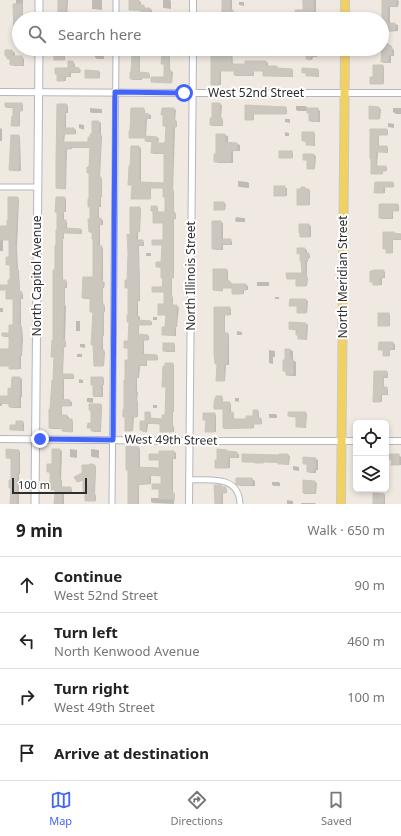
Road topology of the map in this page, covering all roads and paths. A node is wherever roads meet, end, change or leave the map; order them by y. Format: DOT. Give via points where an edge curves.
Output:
graph roads {
  1 [pos="39,0"];
  2 [pos="116,0"];
  3 [pos="193,0"];
  4 [pos="345,0"];
  5 [pos="39,12"];
  6 [pos="116,12"];
  7 [pos="193,12"];
  8 [pos="345,12"];
  9 [pos="39,56"];
  10 [pos="116,56"];
  11 [pos="193,56"];
  12 [pos="345,56"];
  13 [pos="0,92"];
  14 [pos="39,92"];
  15 [pos="115,92"];
  16 [pos="192,93"];
  17 [pos="344,93"];
  18 [pos="401,93"];
  19 [pos="0,187"];
  20 [pos="37,187"];
  21 [pos="0,439"];
  22 [pos="36,439"];
  23 [pos="113,440"];
  24 [pos="190,441"];
  25 [pos="342,441"];
  26 [pos="353,441"];
  27 [pos="389,441"];
  28 [pos="401,441"];
  29 [pos="190,480"];
  30 [pos="35,504"];
  31 [pos="112,504"];
  32 [pos="189,504"];
  33 [pos="240,504"];
  34 [pos="341,504"];
  1 -- 5 [label="main road"];
  2 -- 6 [label="street"];
  3 -- 7 [label="street"];
  4 -- 8 [label="main road"];
  9 -- 14 [label="main road, North Capitol Avenue"];
  10 -- 15 [label="street"];
  11 -- 16 [label="street, North Illinois Street"];
  12 -- 17 [label="main road, North Meridian Street"];
  13 -- 14 [label="street, West 52nd Street"];
  14 -- 15 [label="street, West 52nd Street"];
  14 -- 20 [label="main road, North Capitol Avenue"];
  15 -- 16 [label="street, West 52nd Street"];
  15 -- 23 [label="street"];
  16 -- 17 [label="street, West 52nd Street"];
  16 -- 24 [label="street, North Illinois Street"];
  17 -- 18 [label="street, West 52nd Street"];
  17 -- 25 [label="main road, North Meridian Street"];
  19 -- 20 [label="street"];
  20 -- 22 [label="main road, North Capitol Avenue"];
  21 -- 22 [label="street, West 49th Street"];
  22 -- 23 [label="street, West 49th Street"];
  22 -- 30 [label="main road, North Capitol Avenue"];
  23 -- 24 [label="street, West 49th Street"];
  23 -- 31 [label="street"];
  24 -- 25 [label="street, West 49th Street"];
  24 -- 29 [label="street, North Illinois Street"];
  25 -- 26 [label="street, West 49th Street"];
  25 -- 34 [label="main road, North Meridian Street"];
  27 -- 28 [label="street"];
  29 -- 32 [label="street, North Illinois Street"];
  29 -- 33 [label="street" via="219,480 228,483 238,493"];
}
